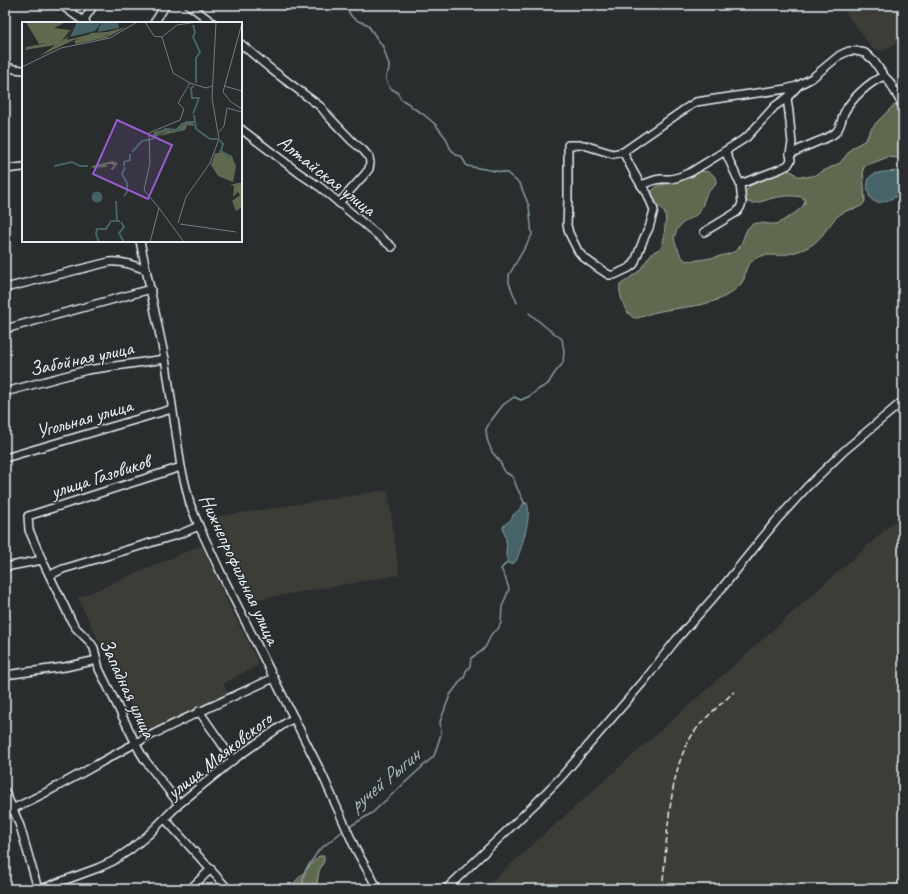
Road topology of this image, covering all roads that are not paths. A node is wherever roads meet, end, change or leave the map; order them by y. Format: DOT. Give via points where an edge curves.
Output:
graph roads {
  1 [pos="60,5"];
  2 [pos="94,5"];
  3 [pos="166,5"];
  4 [pos="189,5"];
  5 [pos="84,22"];
  6 [pos="155,22"];
  7 [pos="212,22"];
  8 [pos="242,45"];
  9 [pos="5,66"];
  10 [pos="22,70"];
  11 [pos="884,76"];
  12 [pos="800,85"];
  13 [pos="787,98"];
  14 [pos="903,106"];
  15 [pos="242,130"];
  16 [pos="725,151"];
  17 [pos="623,152"];
  18 [pos="790,154"];
  19 [pos="22,167"];
  20 [pos="5,169"];
  21 [pos="740,184"];
  22 [pos="642,185"];
  23 [pos="339,203"];
  24 [pos="704,232"];
  25 [pos="140,242"];
  26 [pos="392,247"];
  27 [pos="146,270"];
  28 [pos="5,288"];
  29 [pos="151,289"];
  30 [pos="5,329"];
  31 [pos="165,359"];
  32 [pos="5,392"];
  33 [pos="903,401"];
  34 [pos="172,409"];
  35 [pos="5,458"];
  36 [pos="181,467"];
  37 [pos="28,516"];
  38 [pos="199,526"];
  39 [pos="42,560"];
  40 [pos="5,567"];
  41 [pos="50,575"];
  42 [pos="97,660"];
  43 [pos="5,675"];
  44 [pos="274,678"];
  45 [pos="199,711"];
  46 [pos="294,718"];
  47 [pos="136,743"];
  48 [pos="233,760"];
  49 [pos="5,792"];
  50 [pos="179,804"];
  51 [pos="13,809"];
  52 [pos="5,812"];
  53 [pos="165,819"];
  54 [pos="211,870"];
  55 [pos="38,889"];
  56 [pos="42,889"];
  57 [pos="190,889"];
  58 [pos="228,889"];
  59 [pos="378,889"];
  60 [pos="446,889"];
  1 -- 5 [label="street"];
  2 -- 5 [label="street"];
  3 -- 6 [label="street"];
  4 -- 7 [label="street"];
  8 -- 23 [label="street" via="321,107 369,157 369,169"];
  9 -- 10 [label="street"];
  11 -- 12 [label="street" via="865,53 849,51"];
  11 -- 14 [label="street"];
  11 -- 18 [label="street" via="876,79 852,101 836,132"];
  12 -- 13 [label="street"];
  12 -- 17 [label="street" via="696,102"];
  13 -- 16 [label="street" via="774,106 747,137"];
  13 -- 18 [label="street" via="792,143"];
  15 -- 23 [label="street, Алтайская улица"];
  16 -- 21 [label="street"];
  16 -- 22 [label="street" via="679,177 655,180"];
  17 -- 22 [label="street"];
  17 -- 22 [label="street" via="613,154 584,145 568,145 568,233 583,257 609,275 614,275 634,264 649,228 654,210"];
  18 -- 21 [label="street" via="792,160 788,165"];
  19 -- 20 [label="street"];
  21 -- 24 [label="street" via="740,208"];
  23 -- 26 [label="street, Алтайская улица"];
  25 -- 27 [label="street, Нижнепрофильная улица"];
  27 -- 28 [label="street" via="119,262 109,262"];
  27 -- 29 [label="street, Нижнепрофильная улица"];
  29 -- 30 [label="street"];
  29 -- 31 [label="street, Нижнепрофильная улица"];
  31 -- 32 [label="street, Забойная улица" via="87,370"];
  31 -- 34 [label="street, Нижнепрофильная улица"];
  33 -- 60 [label="street" via="844,451 807,487 562,776"];
  34 -- 35 [label="street, Угольная улица"];
  34 -- 36 [label="street, Нижнепрофильная улица"];
  36 -- 37 [label="street, улица Газовиков"];
  36 -- 38 [label="street, Нижнепрофильная улица" via="190,504"];
  37 -- 39 [label="street, Западная улица" via="29,530"];
  38 -- 41 [label="street"];
  38 -- 44 [label="street, Нижнепрофильная улица"];
  39 -- 40 [label="street"];
  39 -- 41 [label="street, Западная улица"];
  41 -- 42 [label="street, Западная улица" via="72,622 94,648"];
  42 -- 43 [label="street"];
  42 -- 47 [label="street, Западная улица" via="99,669"];
  44 -- 45 [label="street"];
  44 -- 46 [label="street, Нижнепрофильная улица"];
  45 -- 47 [label="street"];
  45 -- 48 [label="street"];
  46 -- 48 [label="street, улица Маяковского"];
  46 -- 59 [label="street, Нижнепрофильная улица" via="349,835"];
  47 -- 50 [label="street, Западная улица" via="145,760"];
  47 -- 51 [label="street"];
  48 -- 50 [label="street, улица Маяковского"];
  49 -- 51 [label="street"];
  50 -- 53 [label="street, улица Маяковского"];
  51 -- 52 [label="street"];
  51 -- 55 [label="street"];
  53 -- 54 [label="street, улица Маяковского"];
  53 -- 56 [label="street, улица Маяковского" via="113,861"];
  54 -- 57 [label="street"];
  54 -- 58 [label="street, улица Маяковского"];
}
